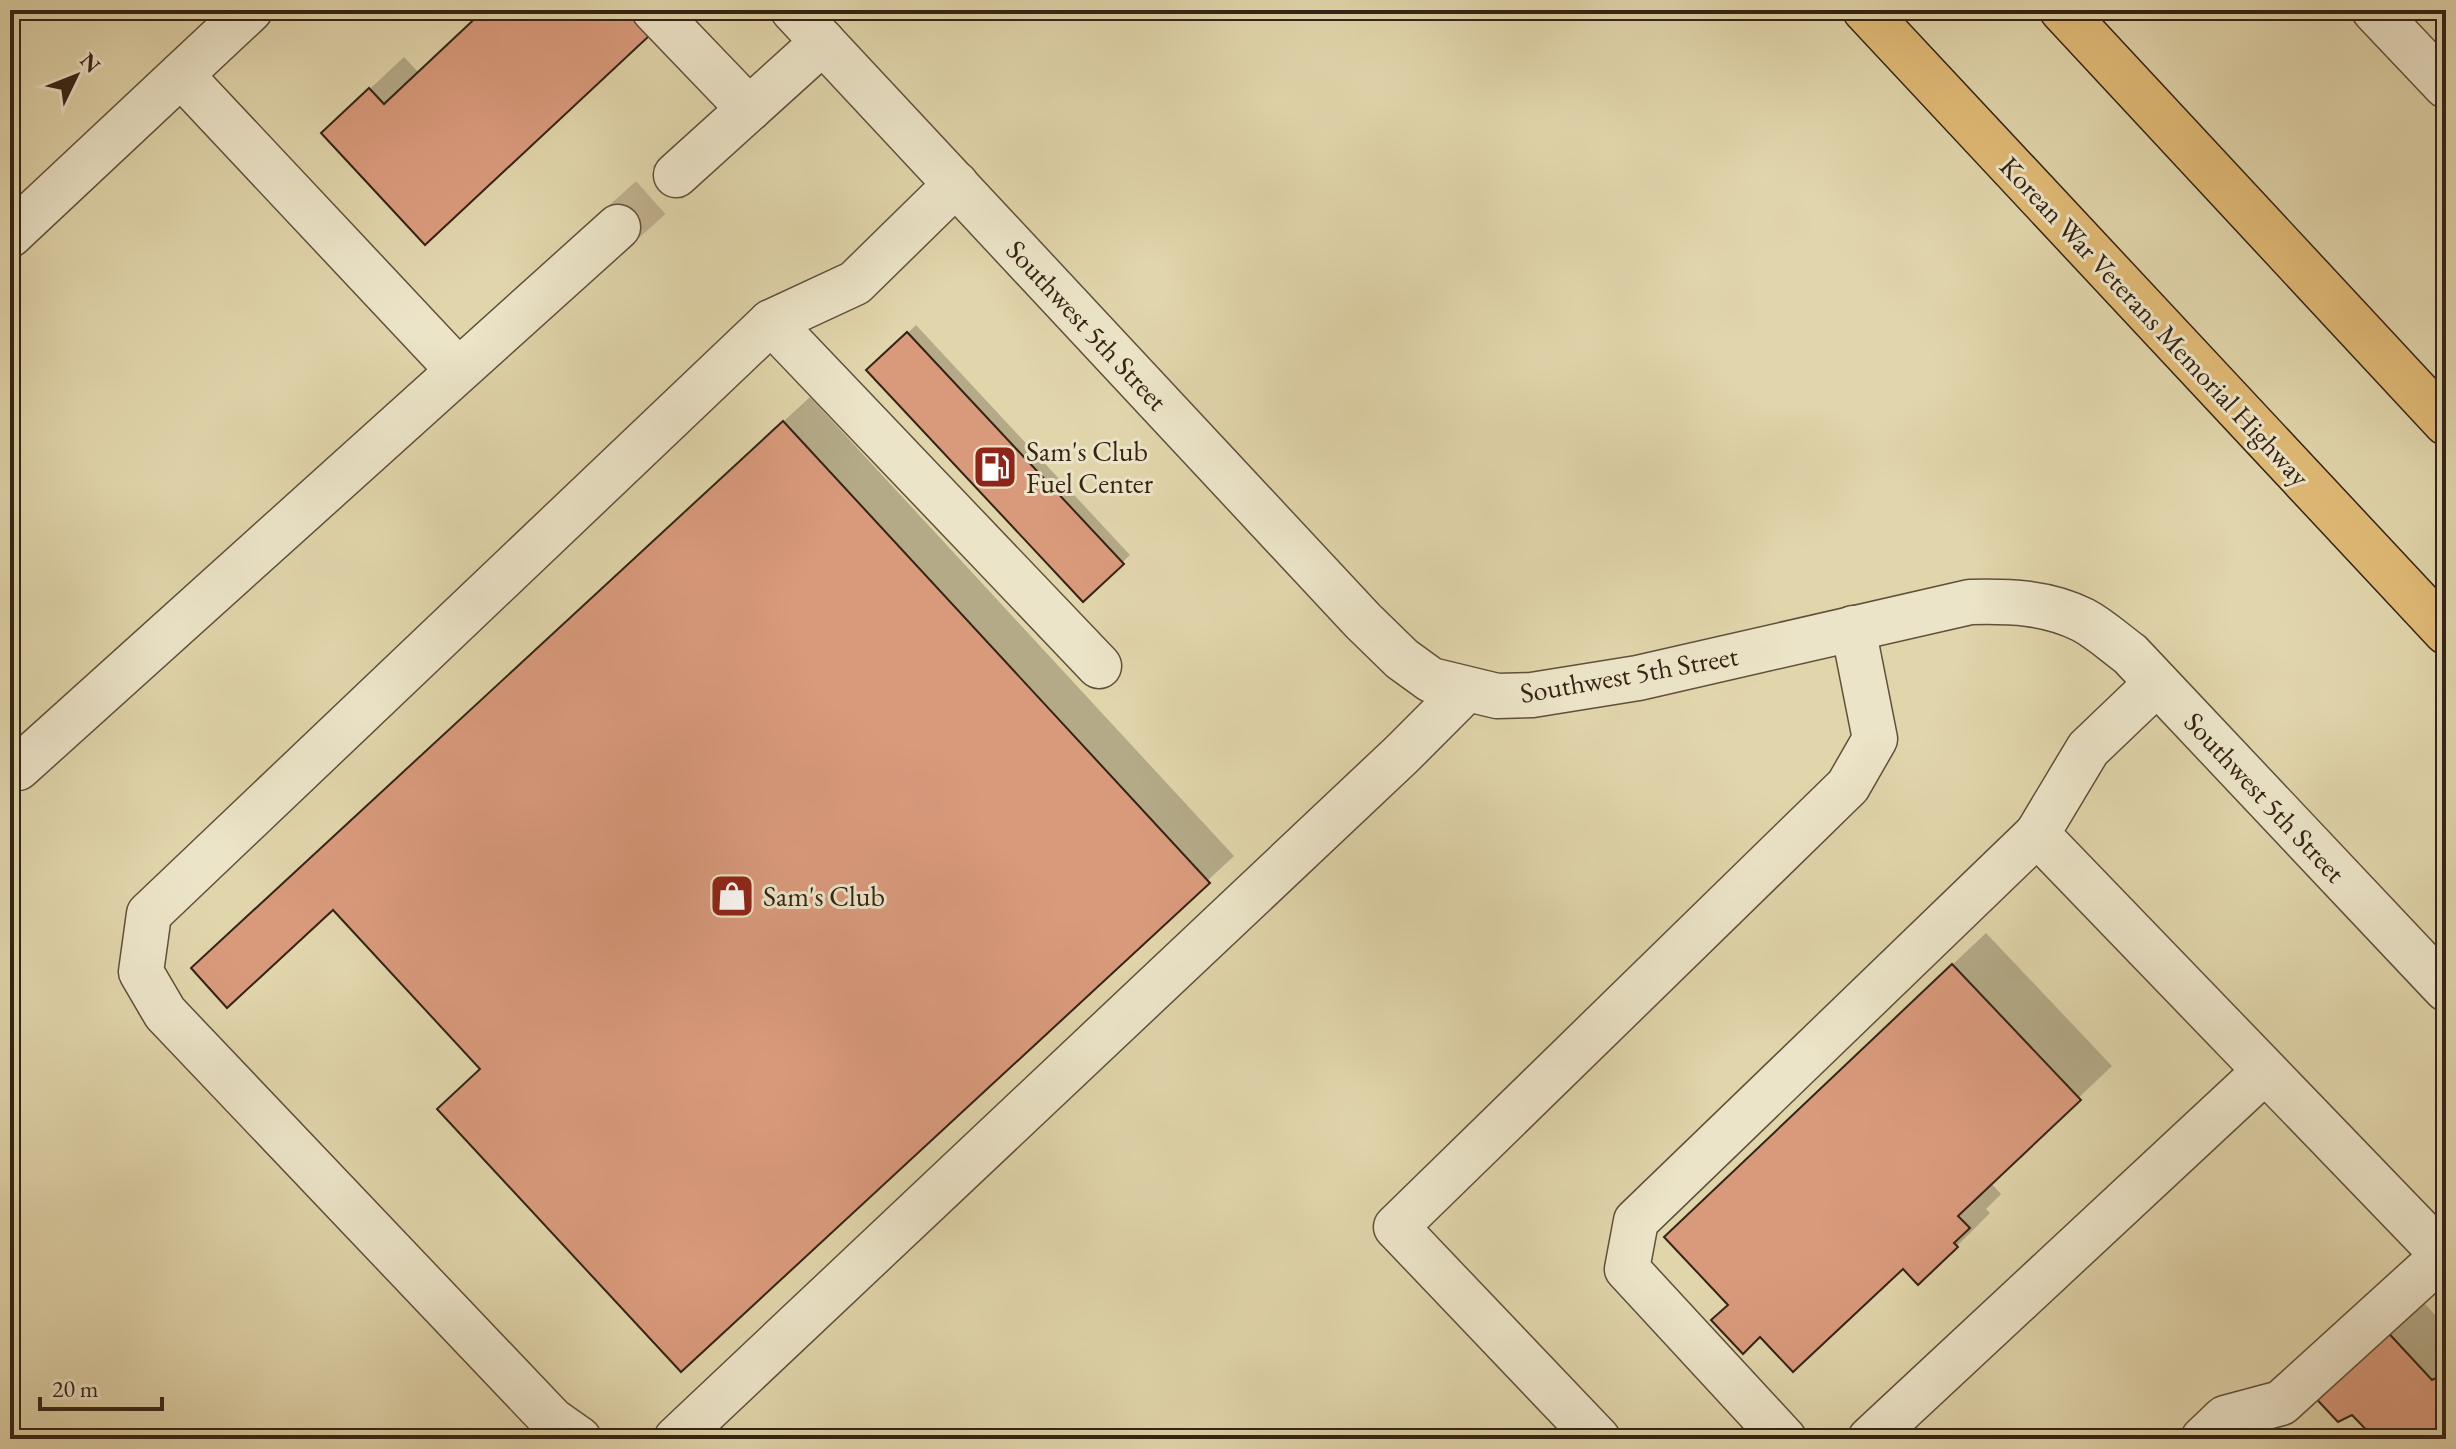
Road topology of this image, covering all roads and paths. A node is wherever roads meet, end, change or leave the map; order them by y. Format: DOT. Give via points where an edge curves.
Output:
graph roads {
  1 [pos="250,10"];
  2 [pos="654,10"];
  3 [pos="793,10"];
  4 [pos="1865,10"];
  5 [pos="2062,10"];
  6 [pos="2374,10"];
  7 [pos="823,42"];
  8 [pos="181,75"];
  9 [pos="2446,86"];
  10 [pos="749,109"];
  11 [pos="676,175"];
  12 [pos="956,184"];
  13 [pos="618,227"];
  14 [pos="10,235"];
  15 [pos="771,322"];
  16 [pos="458,370"];
  17 [pos="2446,423"];
  18 [pos="1853,628"];
  19 [pos="2446,632"];
  20 [pos="1099,666"];
  21 [pos="2157,683"];
  22 [pos="1466,690"];
  23 [pos="10,760"];
  24 [pos="2037,834"];
  25 [pos="2446,989"];
  26 [pos="2265,1071"];
  27 [pos="2445,1256"];
  28 [pos="579,1439"];
  29 [pos="676,1439"];
  30 [pos="1598,1439"];
  31 [pos="1784,1439"];
  32 [pos="1870,1439"];
  33 [pos="2203,1439"];
  1 -- 8 [label="street"];
  2 -- 10 [label="street"];
  3 -- 7 [label="street, Southwest 5th Street"];
  4 -- 19 [label="highway, Korean War Veterans Memorial Highway"];
  5 -- 17 [label="highway"];
  6 -- 9 [label="street"];
  7 -- 10 [label="street"];
  7 -- 12 [label="street, Southwest 5th Street"];
  8 -- 14 [label="street"];
  8 -- 16 [label="street"];
  10 -- 11 [label="street"];
  12 -- 15 [label="street" via="855,283"];
  12 -- 22 [label="street, Southwest 5th Street" via="1363,621 1431,680"];
  13 -- 16 [label="street"];
  15 -- 20 [label="street"];
  15 -- 28 [label="street" via="149,914 141,972 165,1013 552,1420"];
  16 -- 23 [label="street" via="18,768"];
  18 -- 21 [label="street, Southwest 5th Street" via="1970,602 2045,605 2085,621 2130,654"];
  18 -- 22 [label="street, Southwest 5th Street" via="1576,689 1497,696"];
  18 -- 30 [label="street" via="1875,739 1848,786 1396,1227"];
  21 -- 24 [label="street" via="2088,749"];
  21 -- 25 [label="street, Southwest 5th Street"];
  22 -- 29 [label="street"];
  24 -- 26 [label="street"];
  24 -- 31 [label="street" via="1636,1221 1627,1269"];
  26 -- 27 [label="street"];
  26 -- 32 [label="street"];
  27 -- 33 [label="street" via="2281,1403 2225,1418"];
}
